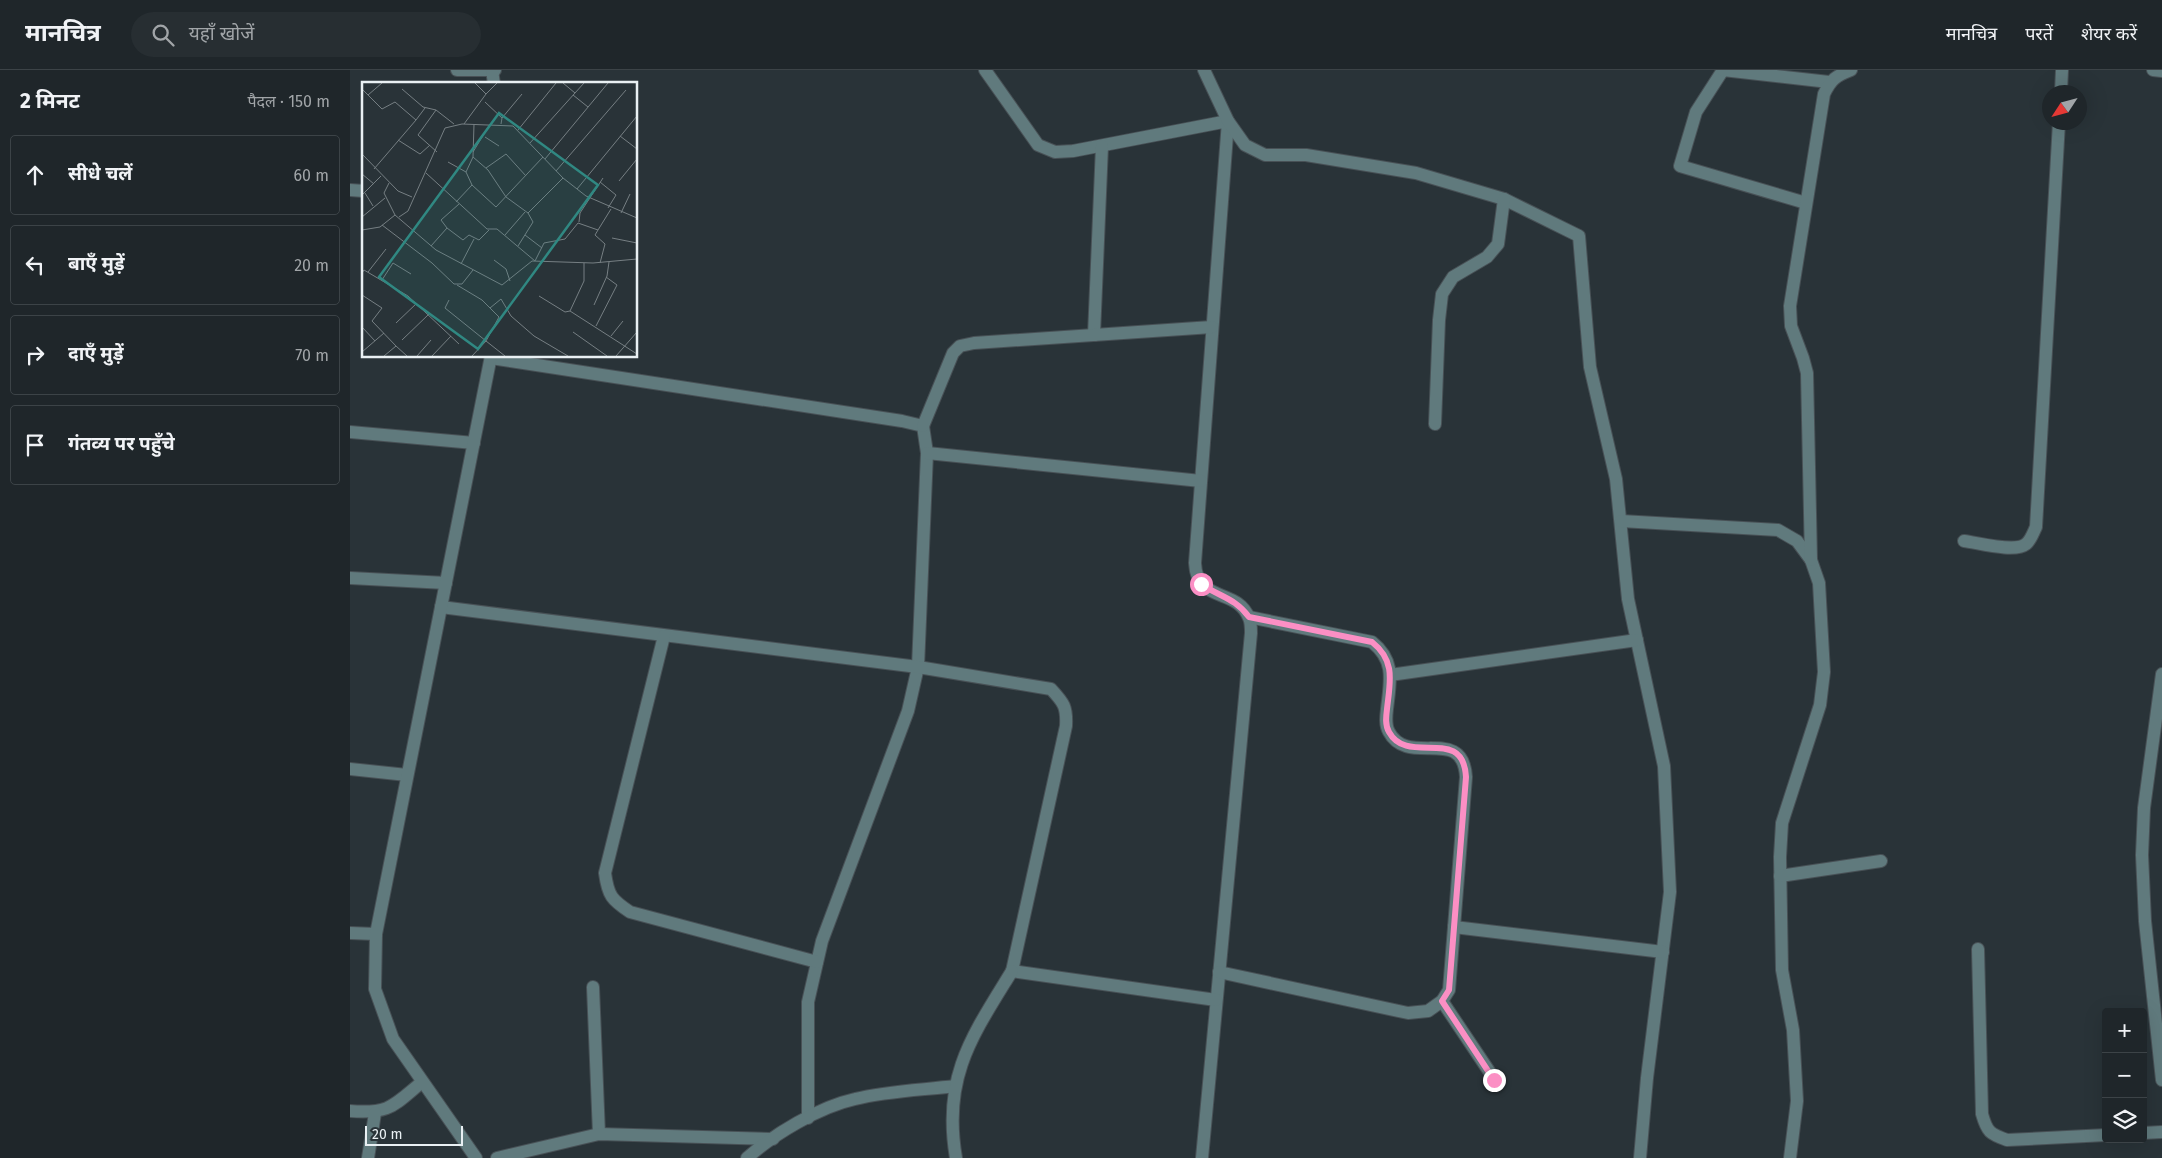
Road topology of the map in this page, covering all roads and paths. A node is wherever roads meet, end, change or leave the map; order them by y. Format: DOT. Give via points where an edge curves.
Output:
graph roads {
  1 [pos="457,70"];
  2 [pos="493,70"];
  3 [pos="985,70"];
  4 [pos="1204,70"];
  5 [pos="1723,70"];
  6 [pos="1851,70"];
  7 [pos="2062,70"];
  8 [pos="2153,70"];
  9 [pos="2162,71"];
  10 [pos="1829,82"];
  11 [pos="2061,85"];
  12 [pos="1228,121"];
  13 [pos="2059,130"];
  14 [pos="1102,146"];
  15 [pos="1504,199"];
  16 [pos="1806,203"];
  17 [pos="1212,327"];
  18 [pos="1094,335"];
  19 [pos="491,358"];
  20 [pos="497,358"];
  21 [pos="1434,424"];
  22 [pos="923,426"];
  23 [pos="350,432"];
  24 [pos="474,443"];
  25 [pos="927,453"];
  26 [pos="1201,481"];
  27 [pos="1620,521"];
  28 [pos="1964,541"];
  29 [pos="1811,560"];
  30 [pos="350,578"];
  31 [pos="446,584"];
  32 [pos="441,608"];
  33 [pos="1249,617"];
  34 [pos="664,636"];
  35 [pos="1637,640"];
  36 [pos="918,667"];
  37 [pos="2162,674"];
  38 [pos="1390,675"];
  39 [pos="2156,758"];
  40 [pos="350,769"];
  41 [pos="407,775"];
  42 [pos="1881,861"];
  43 [pos="1780,876"];
  44 [pos="1454,927"];
  45 [pos="350,933"];
  46 [pos="376,934"];
  47 [pos="1978,949"];
  48 [pos="1663,952"];
  49 [pos="817,962"];
  50 [pos="1012,971"];
  51 [pos="1219,972"];
  52 [pos="593,987"];
  53 [pos="1216,1000"];
  54 [pos="1442,1001"];
  55 [pos="1494,1080"];
  56 [pos="2162,1080"];
  57 [pos="422,1082"];
  58 [pos="955,1086"];
  59 [pos="350,1111"];
  60 [pos="375,1113"];
  61 [pos="808,1118"];
  62 [pos="2162,1132"];
  63 [pos="2147,1133"];
  64 [pos="598,1134"];
  65 [pos="2102,1135"];
  66 [pos="773,1139"];
  67 [pos="368,1158"];
  68 [pos="476,1158"];
  69 [pos="497,1158"];
  70 [pos="747,1158"];
  71 [pos="956,1158"];
  72 [pos="1202,1158"];
  73 [pos="1640,1158"];
  74 [pos="1790,1158"];
  1 -- 2 [label="street"];
  3 -- 14 [label="street" via="1038,145 1055,152"];
  4 -- 12 [label="street"];
  5 -- 10 [label="street"];
  5 -- 16 [label="street" via="1696,112 1680,166"];
  6 -- 10 [label="street"];
  7 -- 11 [label="street"];
  8 -- 9 [label="street"];
  10 -- 16 [label="street" via="1824,94"];
  12 -- 14 [label="street"];
  12 -- 15 [label="street" via="1245,145 1265,155 1306,155 1416,173"];
  12 -- 17 [label="street"];
  13 -- 28 [label="street" via="2036,527 2025,545 2012,548"];
  14 -- 18 [label="street"];
  15 -- 21 [label="street" via="1498,244 1487,257 1453,276 1442,294"];
  15 -- 27 [label="street" via="1580,236 1590,367 1616,479"];
  16 -- 29 [label="street" via="1790,306 1791,326 1807,373"];
  17 -- 18 [label="street"];
  17 -- 26 [label="street"];
  18 -- 22 [label="street" via="960,346 953,353"];
  19 -- 24 [label="street"];
  20 -- 22 [label="street"];
  22 -- 25 [label="street"];
  23 -- 24 [label="street"];
  24 -- 31 [label="street"];
  25 -- 26 [label="street"];
  25 -- 36 [label="street"];
  26 -- 33 [label="street" via="1196,572 1201,584 1230,598"];
  27 -- 29 [label="street" via="1778,530 1797,541"];
  27 -- 35 [label="street" via="1628,599"];
  29 -- 43 [label="street" via="1819,583 1824,672 1820,705 1782,823"];
  30 -- 31 [label="street"];
  31 -- 32 [label="street"];
  32 -- 34 [label="street"];
  32 -- 41 [label="street"];
  33 -- 38 [label="street" via="1372,642 1388,660"];
  33 -- 51 [label="street" via="1251,633"];
  34 -- 36 [label="street"];
  34 -- 49 [label="street" via="605,873 607,891 630,912"];
  35 -- 38 [label="street"];
  35 -- 48 [label="street" via="1664,766 1670,892"];
  36 -- 49 [label="street" via="908,711 834,906"];
  36 -- 50 [label="street" via="1051,689 1067,712"];
  37 -- 39 [label="street"];
  38 -- 44 [label="street" via="1386,722 1389,732 1398,742 1409,747 1450,749 1460,754 1465,766"];
  39 -- 56 [label="street" via="2144,808 2142,855 2145,921"];
  40 -- 41 [label="street"];
  41 -- 46 [label="street"];
  42 -- 43 [label="street"];
  43 -- 74 [label="street" via="1782,970 1793,1030 1798,1101"];
  44 -- 48 [label="street"];
  44 -- 54 [label="street" via="1449,990"];
  45 -- 46 [label="street"];
  46 -- 57 [label="street" via="375,989 393,1039"];
  47 -- 65 [label="street" via="1982,1114 1985,1125 1992,1135 2007,1140"];
  48 -- 73 [label="street"];
  49 -- 61 [label="street" via="808,1002"];
  50 -- 53 [label="street"];
  50 -- 58 [label="street" via="963,1055"];
  51 -- 53 [label="street"];
  51 -- 54 [label="street" via="1408,1013 1428,1011"];
  52 -- 64 [label="street"];
  53 -- 72 [label="street"];
  54 -- 55 [label="street"];
  57 -- 60 [label="street" via="392,1108"];
  57 -- 68 [label="street"];
  58 -- 61 [label="street" via="855,1098"];
  58 -- 71 [label="street" via="952,1114"];
  59 -- 60 [label="street"];
  60 -- 67 [label="street"];
  61 -- 66 [label="street"];
  62 -- 63 [label="street"];
  64 -- 66 [label="street"];
  64 -- 69 [label="street"];
  66 -- 70 [label="street"];
}
